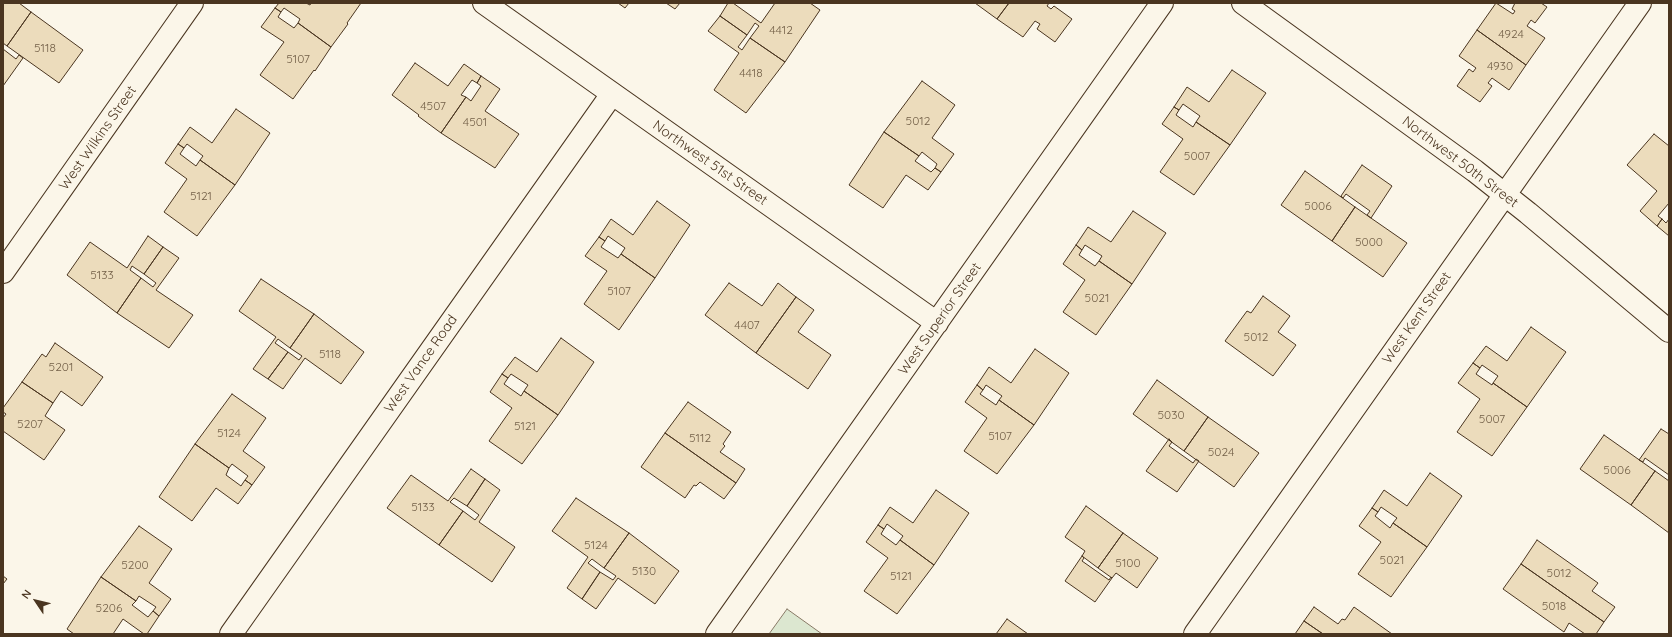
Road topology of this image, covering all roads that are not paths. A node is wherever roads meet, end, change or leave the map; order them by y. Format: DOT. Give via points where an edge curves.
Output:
graph roads {
  1 [pos="192,3"];
  2 [pos="484,3"];
  3 [pos="1162,3"];
  4 [pos="1243,3"];
  5 [pos="1640,3"];
  6 [pos="612,94"];
  7 [pos="1504,195"];
  8 [pos="3,272"];
  9 [pos="937,323"];
  10 [pos="1669,331"];
  11 [pos="231,634"];
  12 [pos="717,634"];
  13 [pos="1195,634"];
  1 -- 8 [label="street, West Wilkins Street"];
  2 -- 6 [label="street, Northwest 51st Street"];
  3 -- 9 [label="street, West Superior Street"];
  4 -- 7 [label="street, Northwest 50th Street" via="1475,171"];
  5 -- 7 [label="street, West Kent Street"];
  6 -- 9 [label="street, Northwest 51st Street"];
  6 -- 11 [label="street, West Vance Road"];
  7 -- 10 [label="street, Northwest 50th Street"];
  7 -- 13 [label="street, West Kent Street"];
  9 -- 12 [label="street, West Superior Street"];
}
